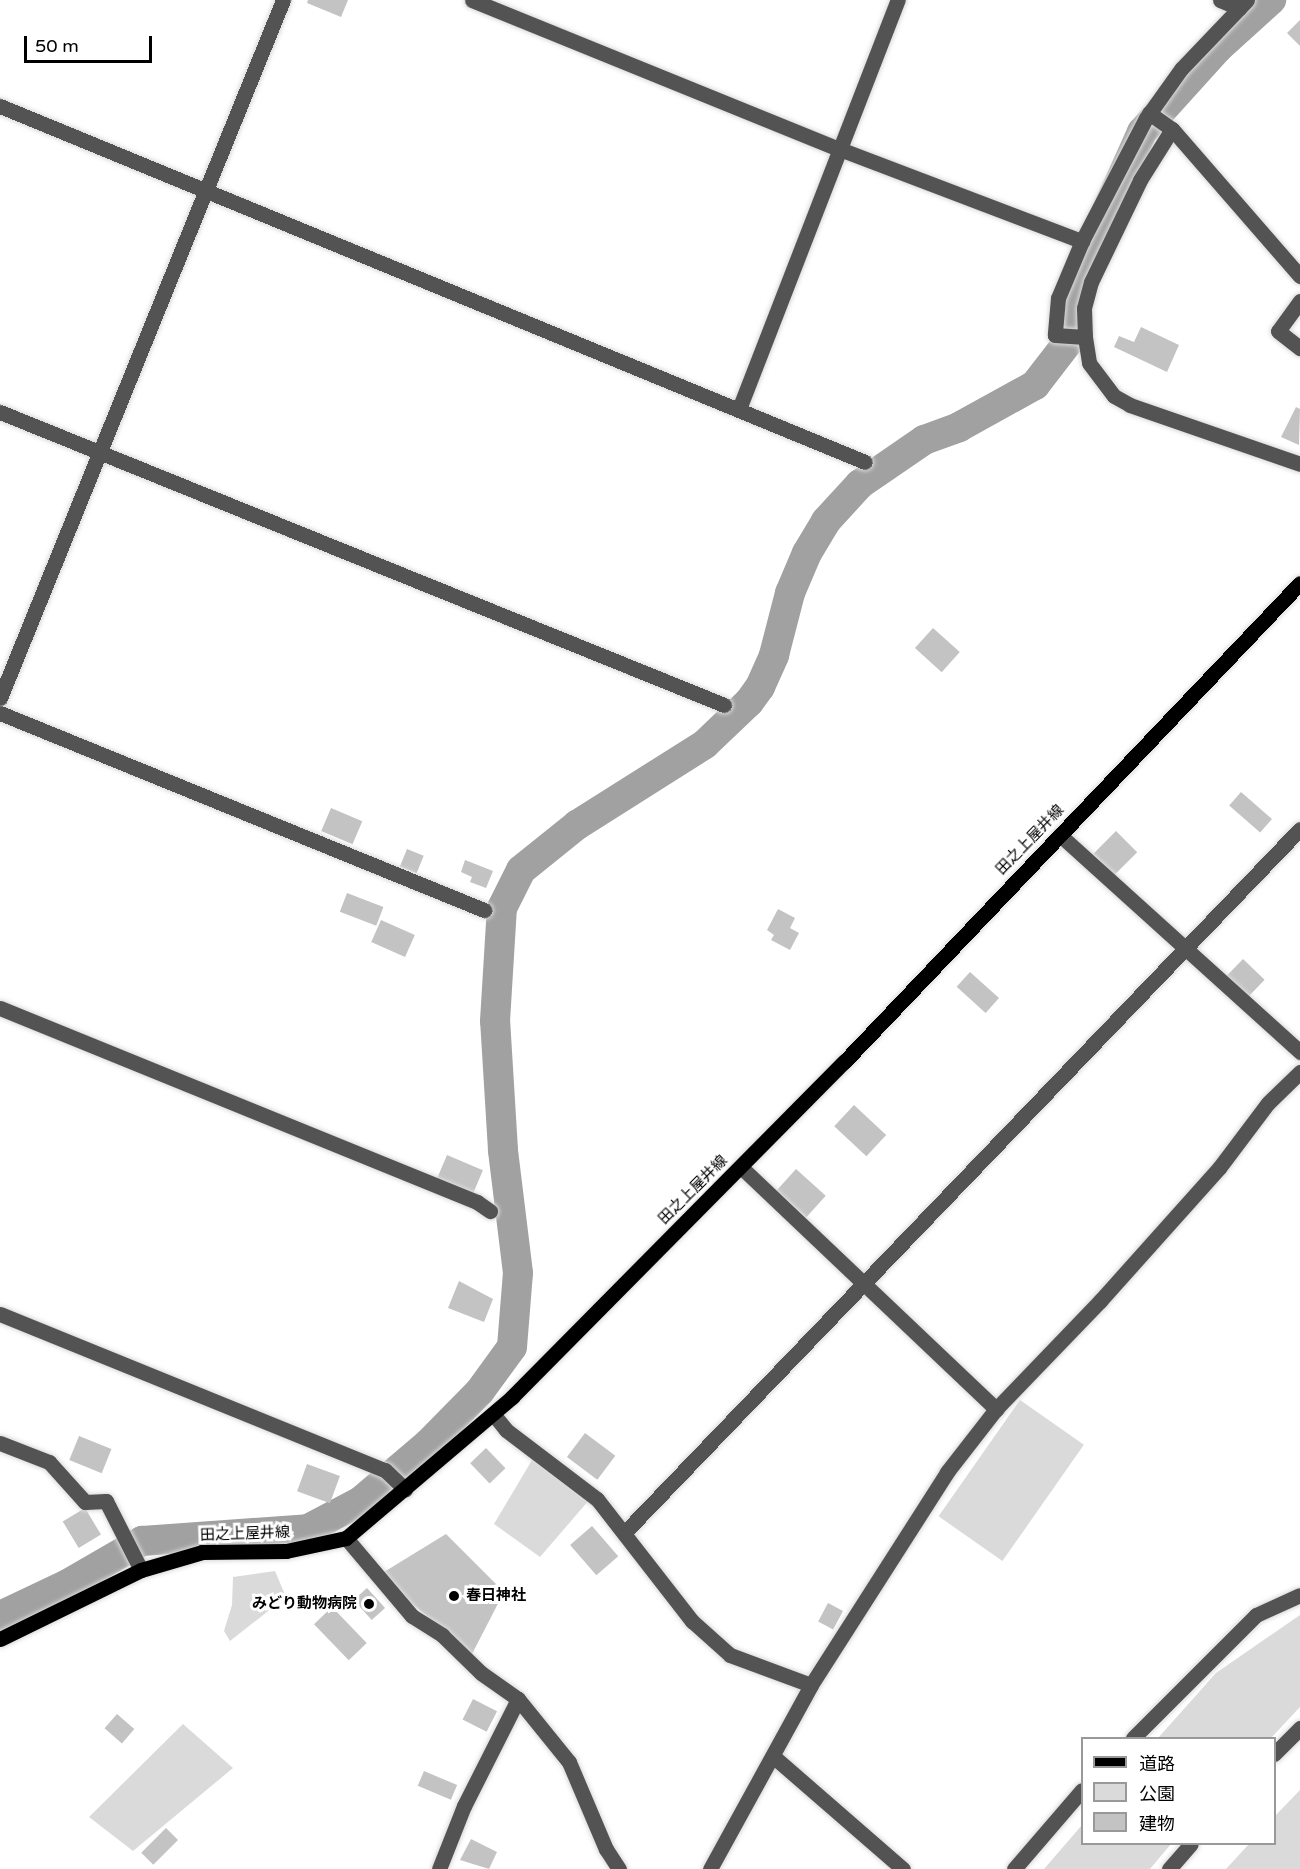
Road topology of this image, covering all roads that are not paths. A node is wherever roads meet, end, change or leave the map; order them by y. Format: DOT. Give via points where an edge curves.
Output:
graph roads {
  1 [pos="283,0"];
  2 [pos="472,0"];
  3 [pos="898,0"];
  4 [pos="1220,0"];
  5 [pos="1243,4"];
  6 [pos="0,106"];
  7 [pos="1149,113"];
  8 [pos="1172,129"];
  9 [pos="842,150"];
  10 [pos="204,192"];
  11 [pos="1082,241"];
  12 [pos="1300,276"];
  13 [pos="1300,301"];
  14 [pos="1075,337"];
  15 [pos="1300,348"];
  16 [pos="739,409"];
  17 [pos="0,412"];
  18 [pos="99,452"];
  19 [pos="864,462"];
  20 [pos="1300,464"];
  21 [pos="1300,583"];
  22 [pos="0,698"];
  23 [pos="724,705"];
  24 [pos="0,713"];
  25 [pos="1300,829"];
  26 [pos="1060,835"];
  27 [pos="484,910"];
  28 [pos="1186,949"];
  29 [pos="0,1008"];
  30 [pos="1300,1052"];
  31 [pos="1300,1072"];
  32 [pos="741,1167"];
  33 [pos="490,1210"];
  34 [pos="862,1284"];
  35 [pos="0,1314"];
  36 [pos="996,1409"];
  37 [pos="494,1416"];
  38 [pos="0,1443"];
  39 [pos="405,1489"];
  40 [pos="626,1531"];
  41 [pos="346,1538"];
  42 [pos="138,1564"];
  43 [pos="1300,1594"];
  44 [pos="0,1639"];
  45 [pos="810,1684"];
  46 [pos="518,1699"];
  47 [pos="1300,1728"];
  48 [pos="1134,1737"];
  49 [pos="1276,1753"];
  50 [pos="774,1758"];
  51 [pos="1081,1792"];
  52 [pos="1190,1845"];
  53 [pos="439,1869"];
  54 [pos="619,1869"];
  55 [pos="710,1869"];
  56 [pos="903,1869"];
  57 [pos="1014,1869"];
  58 [pos="1169,1869"];
  1 -- 10 [label="street"];
  2 -- 9 [label="street"];
  3 -- 9 [label="street"];
  4 -- 5 [label="street"];
  5 -- 7 [label="street" via="1181,69"];
  6 -- 10 [label="street"];
  7 -- 8 [label="street"];
  7 -- 11 [label="street"];
  8 -- 12 [label="street"];
  8 -- 14 [label="street" via="1140,180 1091,282"];
  9 -- 11 [label="street"];
  9 -- 16 [label="street"];
  10 -- 16 [label="street"];
  10 -- 18 [label="street"];
  11 -- 14 [label="street" via="1058,297 1055,335"];
  13 -- 15 [label="street" via="1278,331"];
  14 -- 20 [label="street" via="1114,396"];
  16 -- 19 [label="street"];
  17 -- 18 [label="street"];
  18 -- 22 [label="street"];
  18 -- 23 [label="street"];
  21 -- 26 [label="main road, 田之上屋井線"];
  24 -- 27 [label="street"];
  25 -- 28 [label="street"];
  26 -- 28 [label="street"];
  26 -- 32 [label="main road, 田之上屋井線"];
  28 -- 30 [label="street"];
  28 -- 34 [label="street"];
  29 -- 33 [label="street"];
  31 -- 36 [label="street" via="1268,1103 1219,1168 1100,1301"];
  32 -- 34 [label="street"];
  32 -- 37 [label="main road, 田之上屋井線"];
  34 -- 36 [label="street"];
  34 -- 40 [label="street"];
  35 -- 39 [label="street" via="385,1470"];
  36 -- 45 [label="street" via="903,1535"];
  37 -- 39 [label="main road, 田之上屋井線"];
  37 -- 40 [label="street" via="506,1430 597,1499"];
  38 -- 42 [label="street" via="49,1462 85,1502 106,1501"];
  39 -- 41 [label="main road, 田之上屋井線"];
  40 -- 45 [label="street" via="692,1621 730,1654"];
  41 -- 42 [label="main road, 田之上屋井線" via="286,1551 202,1552"];
  41 -- 46 [label="street" via="412,1616 442,1635 481,1673"];
  42 -- 44 [label="main road, 田之上屋井線"];
  43 -- 48 [label="street" via="1256,1615"];
  45 -- 50 [label="street"];
  46 -- 53 [label="street" via="464,1806"];
  46 -- 54 [label="street" via="569,1762 606,1849"];
  47 -- 49 [label="street"];
  50 -- 55 [label="street"];
  50 -- 56 [label="street"];
  51 -- 57 [label="street"];
  52 -- 58 [label="street"];
}
